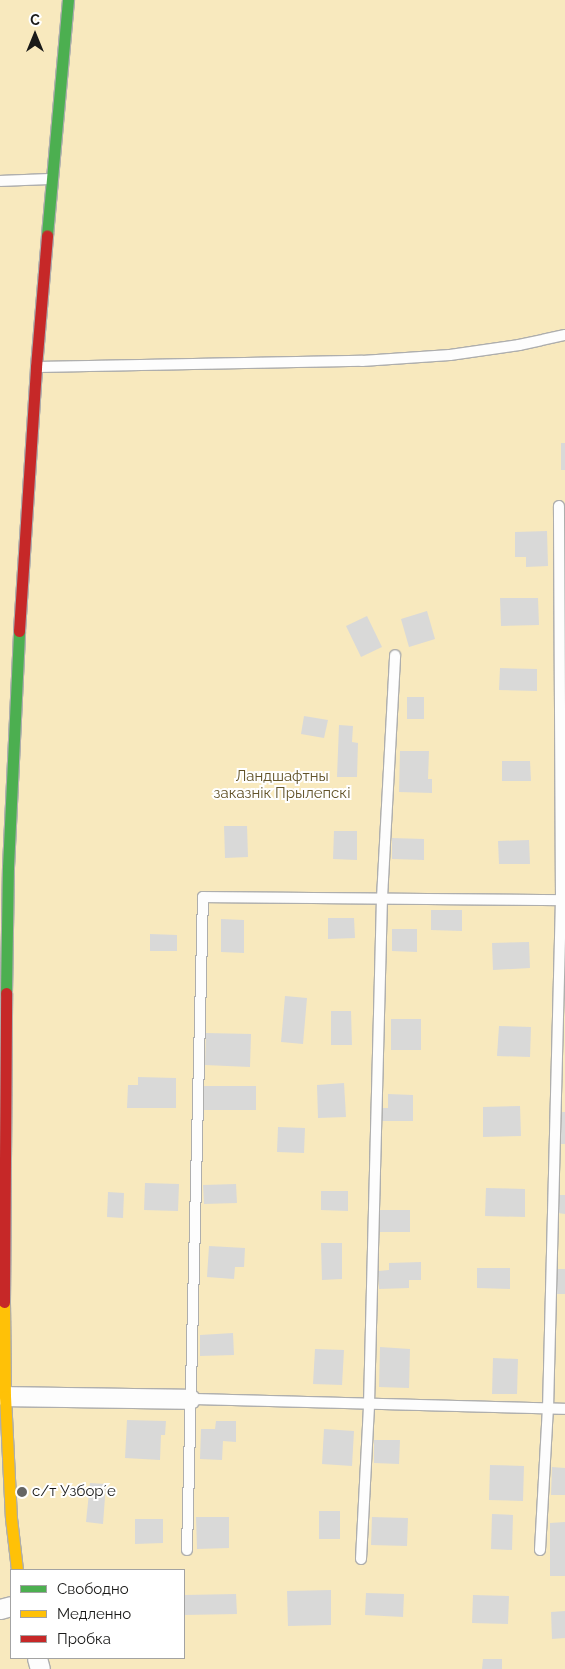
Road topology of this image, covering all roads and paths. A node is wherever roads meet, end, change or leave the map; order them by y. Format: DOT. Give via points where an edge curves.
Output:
graph roads {
  1 [pos="68,0"];
  2 [pos="52,179"];
  3 [pos="0,181"];
  4 [pos="565,335"];
  5 [pos="36,367"];
  6 [pos="559,506"];
  7 [pos="395,655"];
  8 [pos="382,898"];
  9 [pos="563,900"];
  10 [pos="2,1077"];
  11 [pos="5,1396"];
  12 [pos="190,1399"];
  13 [pos="369,1404"];
  14 [pos="548,1409"];
  15 [pos="565,1409"];
  16 [pos="187,1550"];
  17 [pos="540,1550"];
  18 [pos="361,1559"];
  19 [pos="17,1569"];
  1 -- 2 [label="street"];
  2 -- 3 [label="lane"];
  2 -- 5 [label="street"];
  4 -- 5 [label="lane" via="450,355 362,361"];
  5 -- 10 [label="street" via="15,720"];
  6 -- 9 [label="lane"];
  7 -- 8 [label="lane"];
  8 -- 9 [label="lane"];
  8 -- 12 [label="lane" via="204,897"];
  8 -- 13 [label="lane"];
  9 -- 14 [label="lane"];
  10 -- 11 [label="street"];
  11 -- 12 [label="street"];
  11 -- 19 [label="street"];
  12 -- 13 [label="lane"];
  12 -- 16 [label="lane"];
  13 -- 14 [label="lane"];
  13 -- 18 [label="lane"];
  14 -- 15 [label="lane"];
  14 -- 17 [label="lane"];
}
